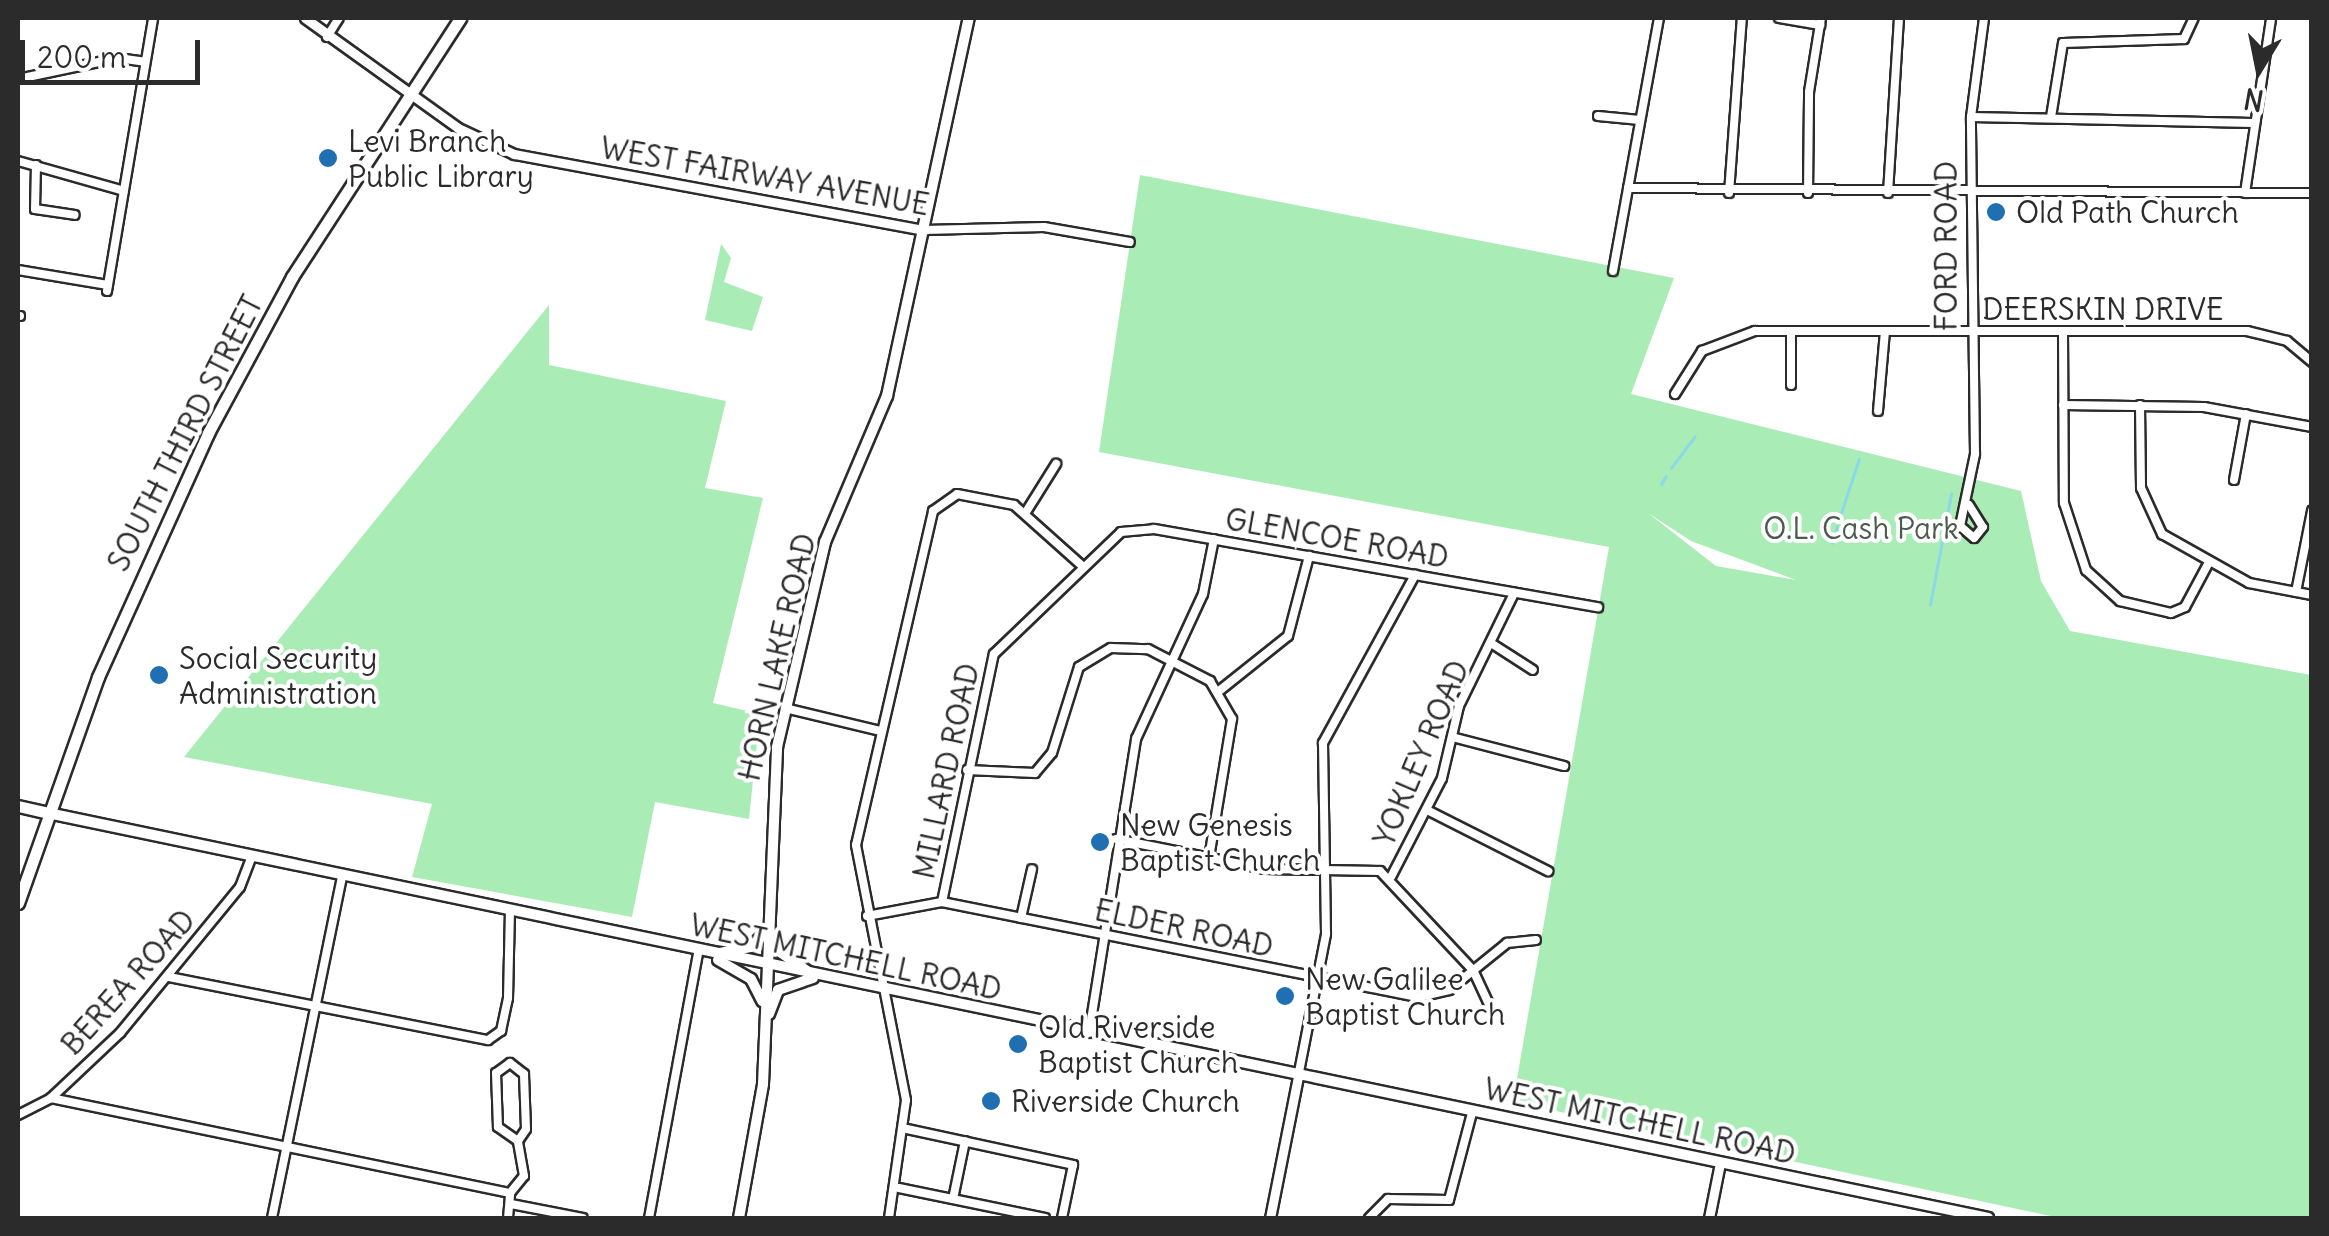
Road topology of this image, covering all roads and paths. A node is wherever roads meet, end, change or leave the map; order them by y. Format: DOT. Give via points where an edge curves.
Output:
graph roads {
  1 [pos="153,18"];
  2 [pos="305,18"];
  3 [pos="340,18"];
  4 [pos="460,18"];
  5 [pos="968,18"];
  6 [pos="1660,18"];
  7 [pos="1742,18"];
  8 [pos="1779,18"];
  9 [pos="1899,18"];
  10 [pos="1984,18"];
  11 [pos="2194,18"];
  12 [pos="2271,18"];
  13 [pos="1820,21"];
  14 [pos="327,37"];
  15 [pos="145,62"];
  16 [pos="18,79"];
  17 [pos="407,92"];
  18 [pos="1598,116"];
  19 [pos="1971,116"];
  20 [pos="2051,117"];
  21 [pos="1640,120"];
  22 [pos="2252,123"];
  23 [pos="18,161"];
  24 [pos="36,165"];
  25 [pos="1628,188"];
  26 [pos="124,191"];
  27 [pos="1728,193"];
  28 [pos="1808,193"];
  29 [pos="1888,193"];
  30 [pos="1971,193"];
  31 [pos="2245,193"];
  32 [pos="2312,193"];
  33 [pos="75,215"];
  34 [pos="924,230"];
  35 [pos="1130,242"];
  36 [pos="18,270"];
  37 [pos="1613,271"];
  38 [pos="1791,331"];
  39 [pos="1885,331"];
  40 [pos="1971,331"];
  41 [pos="2063,331"];
  42 [pos="2312,362"];
  43 [pos="1791,386"];
  44 [pos="1675,394"];
  45 [pos="2063,405"];
  46 [pos="2140,406"];
  47 [pos="1878,411"];
  48 [pos="2246,414"];
  49 [pos="2312,427"];
  50 [pos="1056,464"];
  51 [pos="2234,480"];
  52 [pos="1969,504"];
  53 [pos="2312,511"];
  54 [pos="1026,512"];
  55 [pos="1214,539"];
  56 [pos="1308,556"];
  57 [pos="1080,564"];
  58 [pos="2208,564"];
  59 [pos="1416,575"];
  60 [pos="1514,592"];
  61 [pos="2296,592"];
  62 [pos="2312,595"];
  63 [pos="1598,607"];
  64 [pos="1494,645"];
  65 [pos="1172,660"];
  66 [pos="1533,670"];
  67 [pos="1219,691"];
  68 [pos="786,708"];
  69 [pos="880,731"];
  70 [pos="1452,736"];
  71 [pos="1564,766"];
  72 [pos="968,770"];
  73 [pos="18,806"];
  74 [pos="1427,810"];
  75 [pos="48,813"];
  76 [pos="1116,839"];
  77 [pos="1210,858"];
  78 [pos="251,859"];
  79 [pos="1324,868"];
  80 [pos="1032,869"];
  81 [pos="1548,871"];
  82 [pos="1391,877"];
  83 [pos="342,878"];
  84 [pos="942,902"];
  85 [pos="18,903"];
  86 [pos="510,913"];
  87 [pos="867,916"];
  88 [pos="1022,918"];
  89 [pos="769,928"];
  90 [pos="1109,936"];
  91 [pos="1536,940"];
  92 [pos="704,954"];
  93 [pos="768,966"];
  94 [pos="1473,970"];
  95 [pos="169,977"];
  96 [pos="819,977"];
  97 [pos="1318,979"];
  98 [pos="883,991"];
  99 [pos="1489,1005"];
  100 [pos="316,1007"];
  101 [pos="766,1024"];
  102 [pos="1089,1033"];
  103 [pos="1298,1077"];
  104 [pos="51,1098"];
  105 [pos="1472,1113"];
  106 [pos="18,1115"];
  107 [pos="907,1128"];
  108 [pos="518,1141"];
  109 [pos="965,1141"];
  110 [pos="286,1147"];
  111 [pos="1720,1163"];
  112 [pos="900,1188"];
  113 [pos="510,1193"];
  114 [pos="953,1200"];
  115 [pos="511,1204"];
  116 [pos="272,1218"];
  117 [pos="508,1218"];
  118 [pos="583,1218"];
  119 [pos="649,1218"];
  120 [pos="739,1218"];
  121 [pos="890,1218"];
  122 [pos="1045,1218"];
  123 [pos="1062,1218"];
  124 [pos="1270,1218"];
  125 [pos="1369,1218"];
  126 [pos="1709,1218"];
  127 [pos="1988,1218"];
  1 -- 15 [label="street"];
  2 -- 14 [label="street, WEST FAIRWAY AVENUE"];
  3 -- 14 [label="street"];
  4 -- 17 [label="main road, SOUTH THIRD STREET"];
  5 -- 34 [label="main road, HORN LAKE ROAD"];
  6 -- 21 [label="street"];
  7 -- 27 [label="street" via="1728,107"];
  8 -- 13 [label="street"];
  9 -- 29 [label="street"];
  10 -- 19 [label="street, FORD ROAD"];
  11 -- 20 [label="street" via="2184,39 2062,43"];
  12 -- 22 [label="street"];
  13 -- 28 [label="street"];
  14 -- 17 [label="street, WEST FAIRWAY AVENUE"];
  15 -- 16 [label="street" via="118,58"];
  15 -- 26 [label="street"];
  17 -- 34 [label="street, WEST FAIRWAY AVENUE" via="466,133 530,159"];
  17 -- 75 [label="main road, SOUTH THIRD STREET" via="208,433 126,608"];
  18 -- 21 [label="street"];
  19 -- 20 [label="street"];
  19 -- 30 [label="street, FORD ROAD"];
  20 -- 22 [label="street"];
  21 -- 25 [label="street"];
  22 -- 31 [label="street"];
  23 -- 24 [label="street"];
  24 -- 26 [label="street"];
  24 -- 33 [label="street" via="35,209"];
  25 -- 27 [label="street"];
  25 -- 37 [label="street"];
  26 -- 36 [label="street" via="108,288"];
  27 -- 28 [label="street"];
  28 -- 29 [label="street"];
  29 -- 30 [label="street"];
  30 -- 31 [label="street"];
  30 -- 40 [label="street, FORD ROAD"];
  31 -- 32 [label="street"];
  34 -- 35 [label="street, WEST FAIRWAY AVENUE" via="980,236 1044,227"];
  34 -- 68 [label="main road, HORN LAKE ROAD" via="886,396 825,544"];
  38 -- 39 [label="street, DEERSKIN DRIVE"];
  38 -- 43 [label="street"];
  38 -- 44 [label="street, DEERSKIN DRIVE" via="1718,340 1690,364"];
  39 -- 40 [label="street, DEERSKIN DRIVE"];
  39 -- 47 [label="street"];
  40 -- 41 [label="street, DEERSKIN DRIVE"];
  40 -- 52 [label="street, FORD ROAD"];
  41 -- 42 [label="street, DEERSKIN DRIVE" via="2258,332"];
  41 -- 45 [label="street"];
  45 -- 46 [label="street"];
  45 -- 58 [label="street" via="2065,512 2098,585 2131,606 2177,612"];
  46 -- 48 [label="street"];
  46 -- 58 [label="street" via="2148,512 2174,546"];
  48 -- 49 [label="street"];
  48 -- 51 [label="street"];
  50 -- 54 [label="street"];
  53 -- 61 [label="street"];
  54 -- 57 [label="street"];
  54 -- 69 [label="street" via="944,498"];
  55 -- 56 [label="street, GLENCOE ROAD"];
  55 -- 57 [label="street, GLENCOE ROAD" via="1130,529"];
  55 -- 65 [label="street" via="1203,594"];
  56 -- 59 [label="street, GLENCOE ROAD"];
  56 -- 67 [label="street" via="1288,636"];
  57 -- 72 [label="street, MILLARD ROAD" via="996,650"];
  58 -- 61 [label="street"];
  59 -- 60 [label="street, GLENCOE ROAD"];
  59 -- 79 [label="street" via="1326,735"];
  60 -- 63 [label="street, GLENCOE ROAD"];
  60 -- 64 [label="street, YOKLEY ROAD"];
  61 -- 62 [label="street"];
  64 -- 66 [label="street"];
  64 -- 70 [label="street, YOKLEY ROAD" via="1464,694"];
  65 -- 67 [label="street"];
  65 -- 72 [label="street" via="1133,646 1095,654 1068,682 1040,769 1014,779"];
  65 -- 76 [label="street" via="1138,732"];
  67 -- 77 [label="street" via="1233,740"];
  68 -- 69 [label="street"];
  68 -- 89 [label="main road, HORN LAKE ROAD" via="771,784"];
  69 -- 87 [label="street" via="856,845"];
  70 -- 71 [label="street"];
  70 -- 74 [label="street, YOKLEY ROAD"];
  72 -- 84 [label="street, MILLARD ROAD"];
  73 -- 75 [label="main road"];
  74 -- 81 [label="street"];
  74 -- 82 [label="street, YOKLEY ROAD"];
  75 -- 78 [label="main road, WEST MITCHELL ROAD"];
  75 -- 85 [label="main road, SOUTH THIRD STREET"];
  76 -- 77 [label="street"];
  76 -- 90 [label="street"];
  77 -- 79 [label="street"];
  78 -- 83 [label="main road, WEST MITCHELL ROAD"];
  78 -- 95 [label="street, BEREA ROAD" via="240,887"];
  79 -- 82 [label="street"];
  79 -- 97 [label="street"];
  80 -- 88 [label="street"];
  82 -- 94 [label="street"];
  83 -- 86 [label="main road, WEST MITCHELL ROAD"];
  83 -- 100 [label="street"];
  84 -- 87 [label="street, ELDER ROAD"];
  84 -- 88 [label="street, ELDER ROAD"];
  86 -- 92 [label="main road, WEST MITCHELL ROAD"];
  86 -- 100 [label="street" via="508,998 492,1038"];
  87 -- 98 [label="street"];
  88 -- 90 [label="street, ELDER ROAD"];
  89 -- 92 [label="main road" via="747,949"];
  89 -- 93 [label="main road, HORN LAKE ROAD"];
  89 -- 96 [label="main road" via="783,955"];
  90 -- 97 [label="street, ELDER ROAD"];
  90 -- 102 [label="street"];
  91 -- 94 [label="street, ELDER ROAD" via="1508,943"];
  92 -- 93 [label="main road, WEST MITCHELL ROAD"];
  92 -- 101 [label="main road" via="751,979"];
  92 -- 119 [label="street"];
  93 -- 96 [label="main road, WEST MITCHELL ROAD"];
  93 -- 101 [label="main road, HORN LAKE ROAD"];
  94 -- 97 [label="street, ELDER ROAD" via="1419,998"];
  94 -- 99 [label="street"];
  95 -- 100 [label="street"];
  95 -- 104 [label="street, BEREA ROAD"];
  96 -- 98 [label="main road, WEST MITCHELL ROAD"];
  96 -- 101 [label="main road" via="778,990"];
  97 -- 103 [label="street"];
  98 -- 102 [label="main road, WEST MITCHELL ROAD"];
  98 -- 107 [label="street" via="901,1053"];
  100 -- 110 [label="street"];
  101 -- 120 [label="main road, HORN LAKE ROAD"];
  102 -- 103 [label="main road, WEST MITCHELL ROAD"];
  103 -- 105 [label="main road, WEST MITCHELL ROAD"];
  103 -- 124 [label="street"];
  104 -- 106 [label="street, BEREA ROAD"];
  104 -- 110 [label="street"];
  105 -- 111 [label="main road, WEST MITCHELL ROAD"];
  105 -- 125 [label="street" via="1449,1200 1388,1199"];
  107 -- 109 [label="street"];
  107 -- 112 [label="street"];
  108 -- 108 [label="street" via="524,1074 510,1063 496,1073 498,1127"];
  108 -- 113 [label="street" via="524,1176"];
  109 -- 114 [label="street"];
  109 -- 123 [label="street" via="1073,1165"];
  110 -- 113 [label="street"];
  110 -- 116 [label="street"];
  111 -- 126 [label="street"];
  111 -- 127 [label="main road, WEST MITCHELL ROAD"];
  112 -- 114 [label="street"];
  112 -- 121 [label="street"];
  113 -- 115 [label="street"];
  114 -- 122 [label="street"];
  115 -- 117 [label="street"];
  115 -- 118 [label="street"];
}
